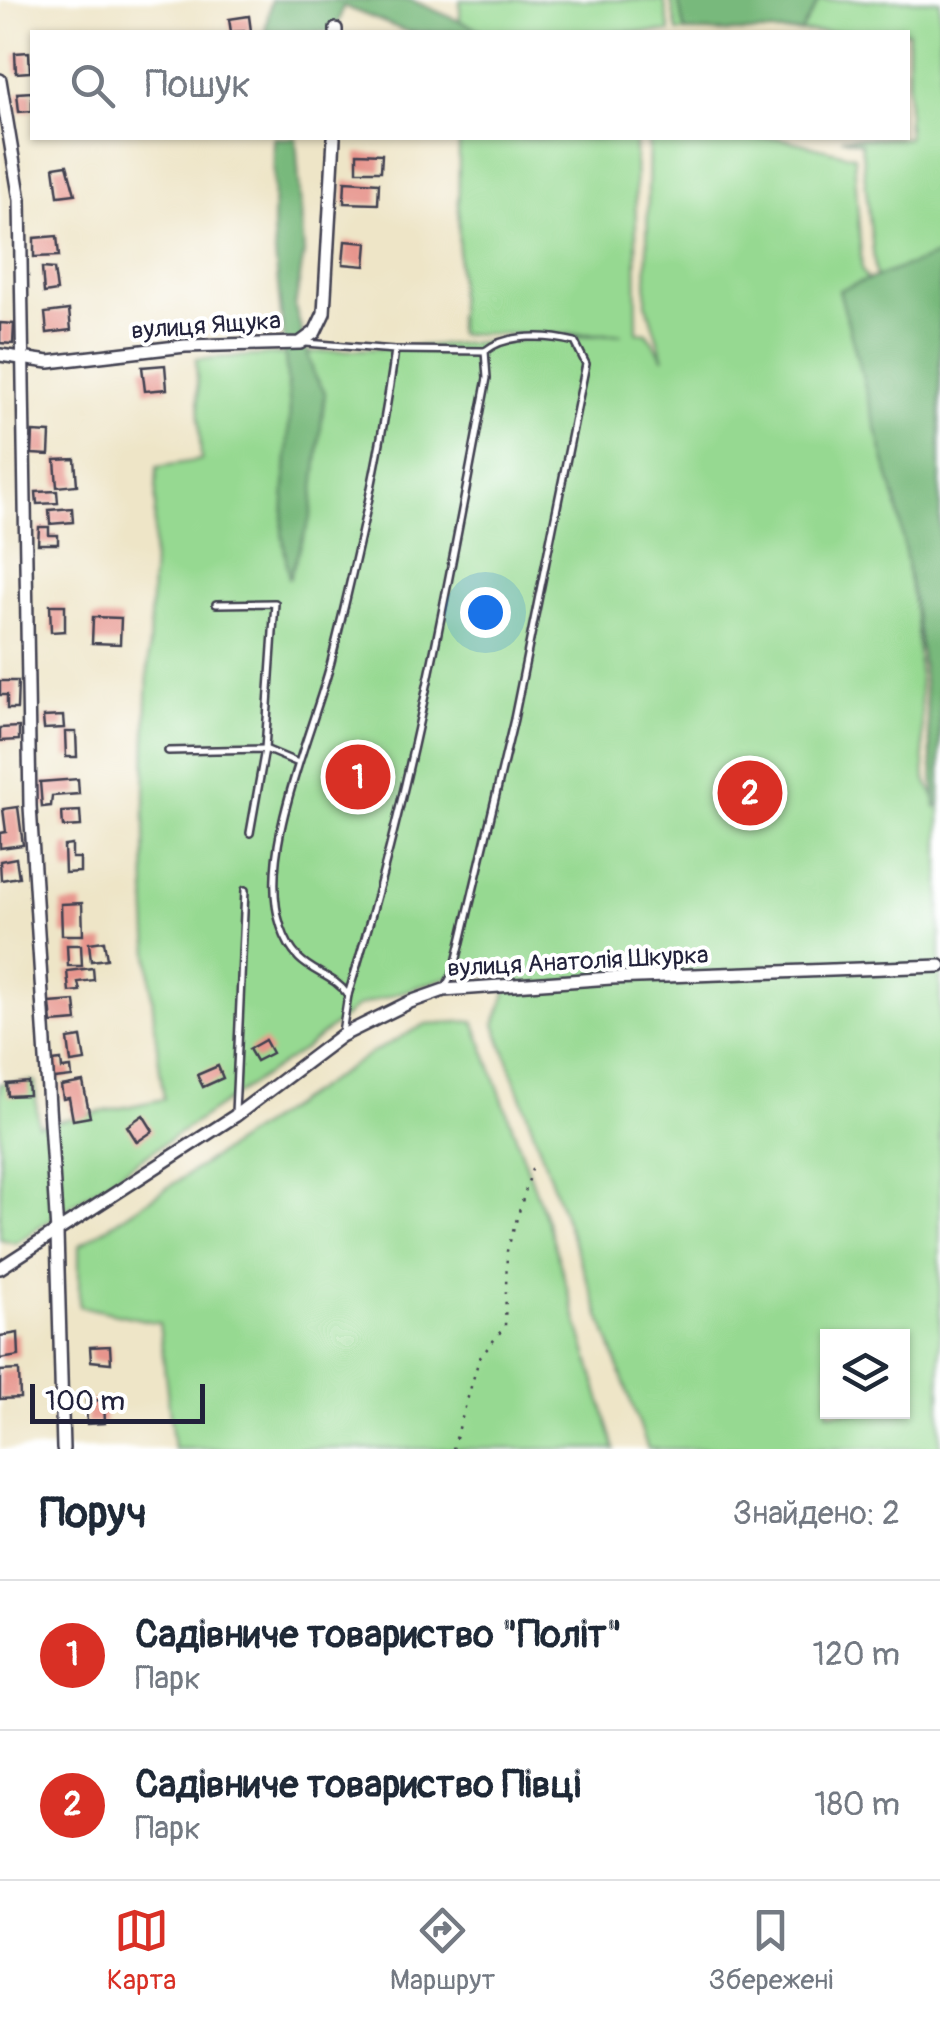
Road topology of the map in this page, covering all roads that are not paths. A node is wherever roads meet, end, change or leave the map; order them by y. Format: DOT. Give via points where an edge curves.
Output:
graph roads {
  1 [pos="0,80"];
  2 [pos="334,140"];
  3 [pos="300,343"];
  4 [pos="394,350"];
  5 [pos="485,351"];
  6 [pos="0,354"];
  7 [pos="20,360"];
  8 [pos="216,604"];
  9 [pos="264,749"];
  10 [pos="168,751"];
  11 [pos="296,762"];
  12 [pos="250,834"];
  13 [pos="245,890"];
  14 [pos="940,966"];
  15 [pos="444,990"];
  16 [pos="348,994"];
  17 [pos="341,1036"];
  18 [pos="235,1116"];
  19 [pos="57,1233"];
  20 [pos="0,1268"];
  21 [pos="62,1449"];
  1 -- 7 [label="street" via="20,200"];
  2 -- 3 [label="street, вулиця Ящука" via="324,312"];
  3 -- 4 [label="lane"];
  3 -- 7 [label="street, вулиця Ящука"];
  4 -- 5 [label="lane"];
  4 -- 11 [label="lane" via="330,665"];
  5 -- 15 [label="lane" via="508,340 564,339 575,342 586,364 514,718"];
  5 -- 16 [label="lane" via="472,469 384,868"];
  6 -- 7 [label="street, вулиця Ящука"];
  7 -- 19 [label="street" via="30,806"];
  8 -- 9 [label="lane" via="275,602"];
  9 -- 10 [label="lane"];
  9 -- 11 [label="lane"];
  9 -- 12 [label="lane"];
  11 -- 16 [label="lane" via="275,904 296,956"];
  13 -- 18 [label="lane"];
  14 -- 15 [label="street, вулиця Анатолія Шкурка"];
  15 -- 17 [label="street, вулиця Анатолія Шкурка"];
  16 -- 17 [label="lane"];
  17 -- 18 [label="street, вулиця Анатолія Шкурка"];
  18 -- 19 [label="street, вулиця Анатолія Шкурка"];
  19 -- 20 [label="street, вулиця Анатолія Шкурка"];
  19 -- 21 [label="street"];
}
